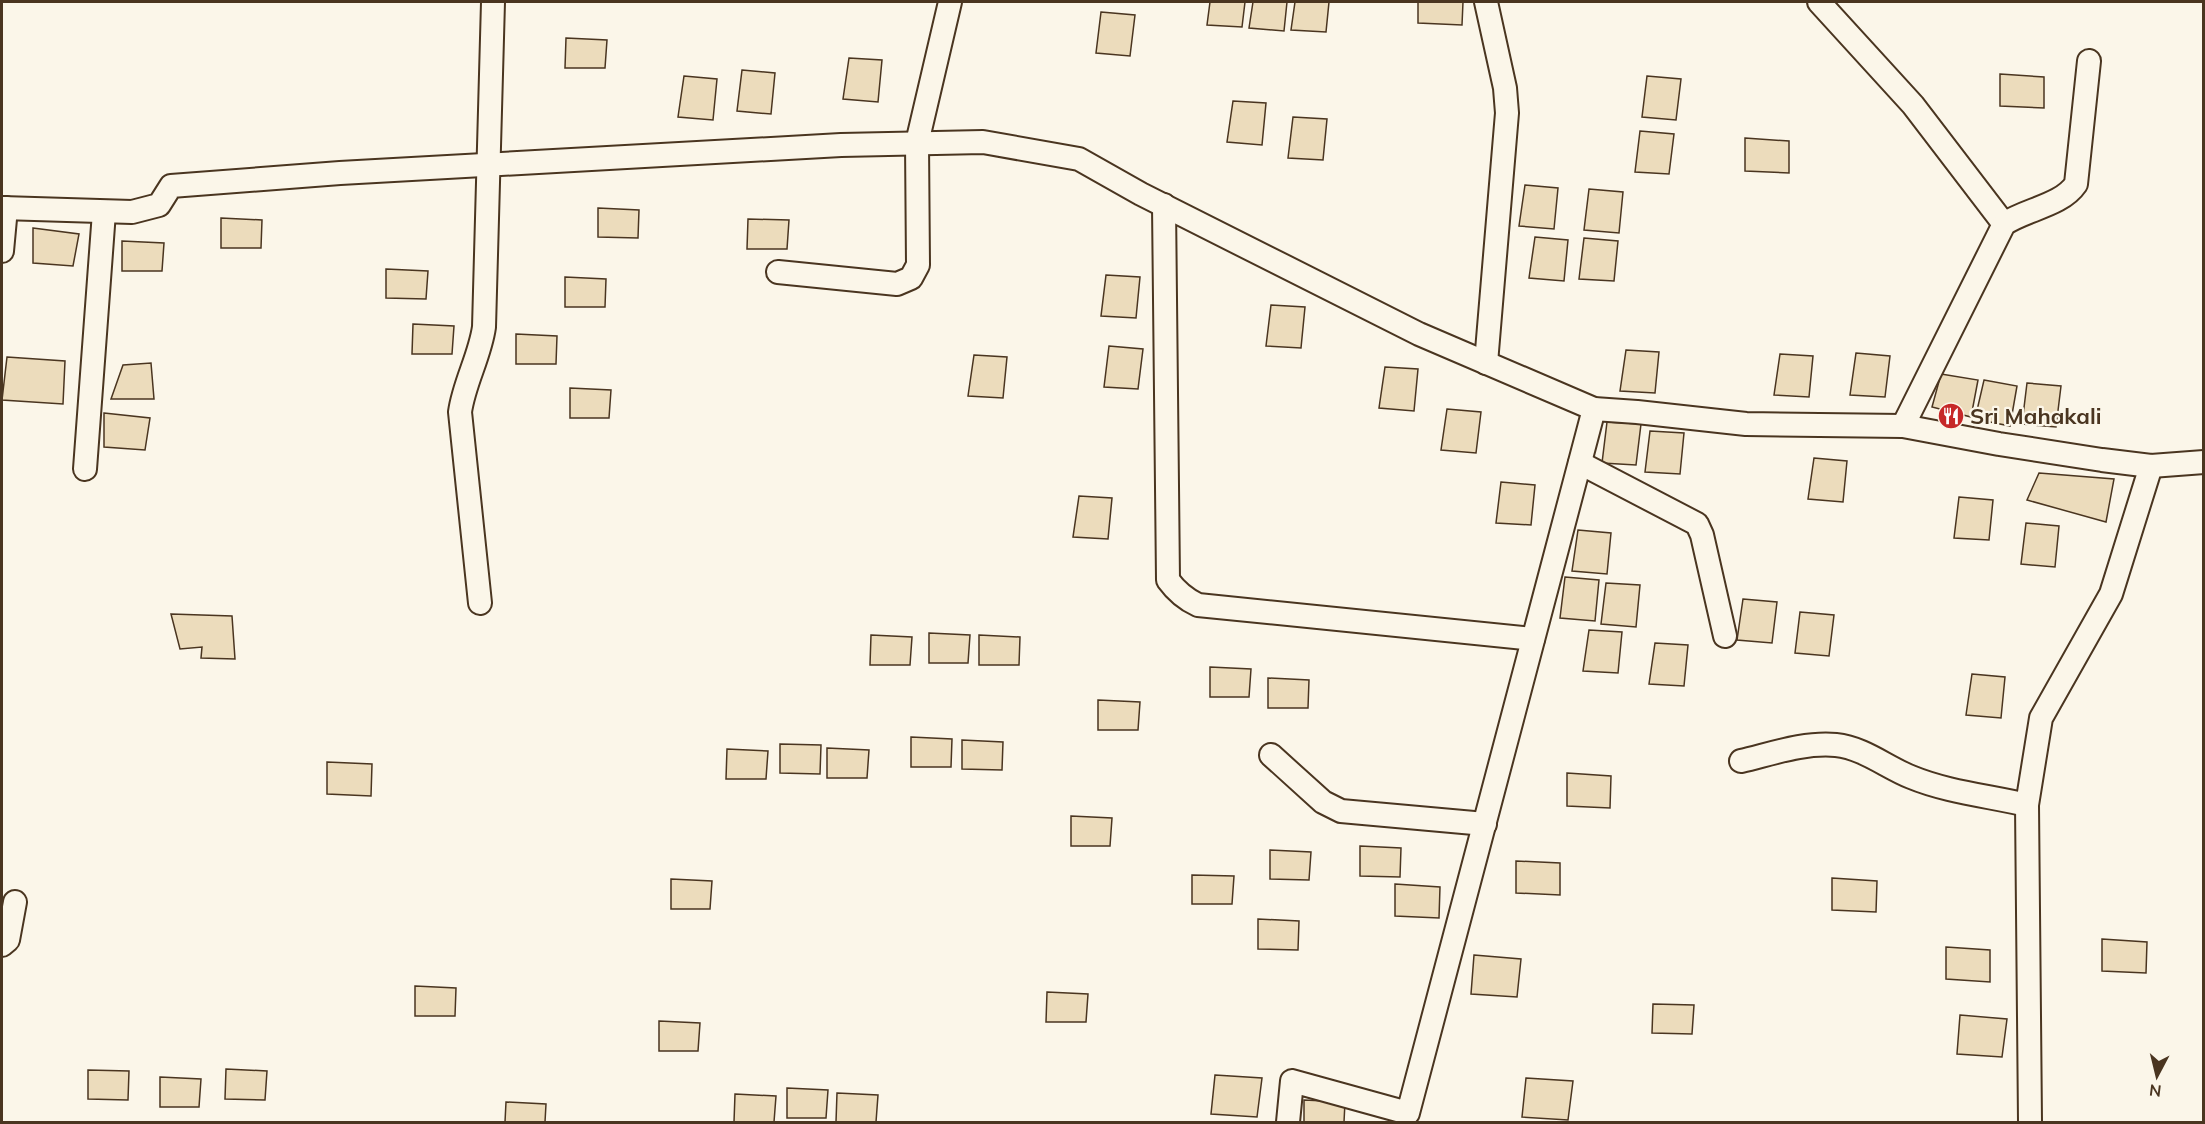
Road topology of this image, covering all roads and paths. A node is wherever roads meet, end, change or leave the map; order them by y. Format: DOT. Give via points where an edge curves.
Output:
graph roads {
  1 [pos="493,2"];
  2 [pos="950,2"];
  3 [pos="1486,2"];
  4 [pos="1820,2"];
  5 [pos="2089,61"];
  6 [pos="917,144"];
  7 [pos="490,164"];
  8 [pos="1164,206"];
  9 [pos="4,208"];
  10 [pos="104,212"];
  11 [pos="2004,224"];
  12 [pos="2,251"];
  13 [pos="778,272"];
  14 [pos="1486,363"];
  15 [pos="1594,409"];
  16 [pos="1903,426"];
  17 [pos="2204,462"];
  18 [pos="1580,463"];
  19 [pos="2151,466"];
  20 [pos="86,469"];
  21 [pos="480,603"];
  22 [pos="1725,636"];
  23 [pos="1533,639"];
  24 [pos="1271,755"];
  25 [pos="1741,761"];
  26 [pos="2027,805"];
  27 [pos="1485,824"];
  28 [pos="15,902"];
  29 [pos="2,945"];
  30 [pos="1288,1122"];
  31 [pos="2030,1122"];
  1 -- 7 [label="street"];
  2 -- 6 [label="street"];
  3 -- 14 [label="street" via="1507,113"];
  4 -- 11 [label="street" via="1913,105"];
  5 -- 11 [label="street" via="2076,184 2070,193"];
  6 -- 7 [label="street"];
  6 -- 8 [label="street" via="983,142 1079,159"];
  6 -- 13 [label="street" via="918,265 911,278 897,284"];
  7 -- 10 [label="street" via="171,186 159,205 132,212"];
  7 -- 21 [label="street" via="482,339 460,412"];
  8 -- 14 [label="street" via="1419,334"];
  8 -- 23 [label="street" via="1168,580 1175,589 1198,605"];
  9 -- 10 [label="street"];
  9 -- 12 [label="street"];
  10 -- 20 [label="street"];
  11 -- 16 [label="street"];
  14 -- 15 [label="street"];
  15 -- 16 [label="street" via="1746,424"];
  15 -- 18 [label="street"];
  16 -- 19 [label="street"];
  17 -- 19 [label="street"];
  18 -- 22 [label="street" via="1697,524"];
  18 -- 23 [label="street"];
  19 -- 26 [label="street" via="2111,594 2041,718"];
  23 -- 27 [label="street"];
  24 -- 27 [label="street" via="1323,802 1341,812"];
  25 -- 26 [label="street" via="1810,746 1835,745 1854,748 1932,784"];
  26 -- 31 [label="street"];
  27 -- 30 [label="street" via="1408,1113 1292,1082"];
  28 -- 29 [label="street" via="8,940"];
}
